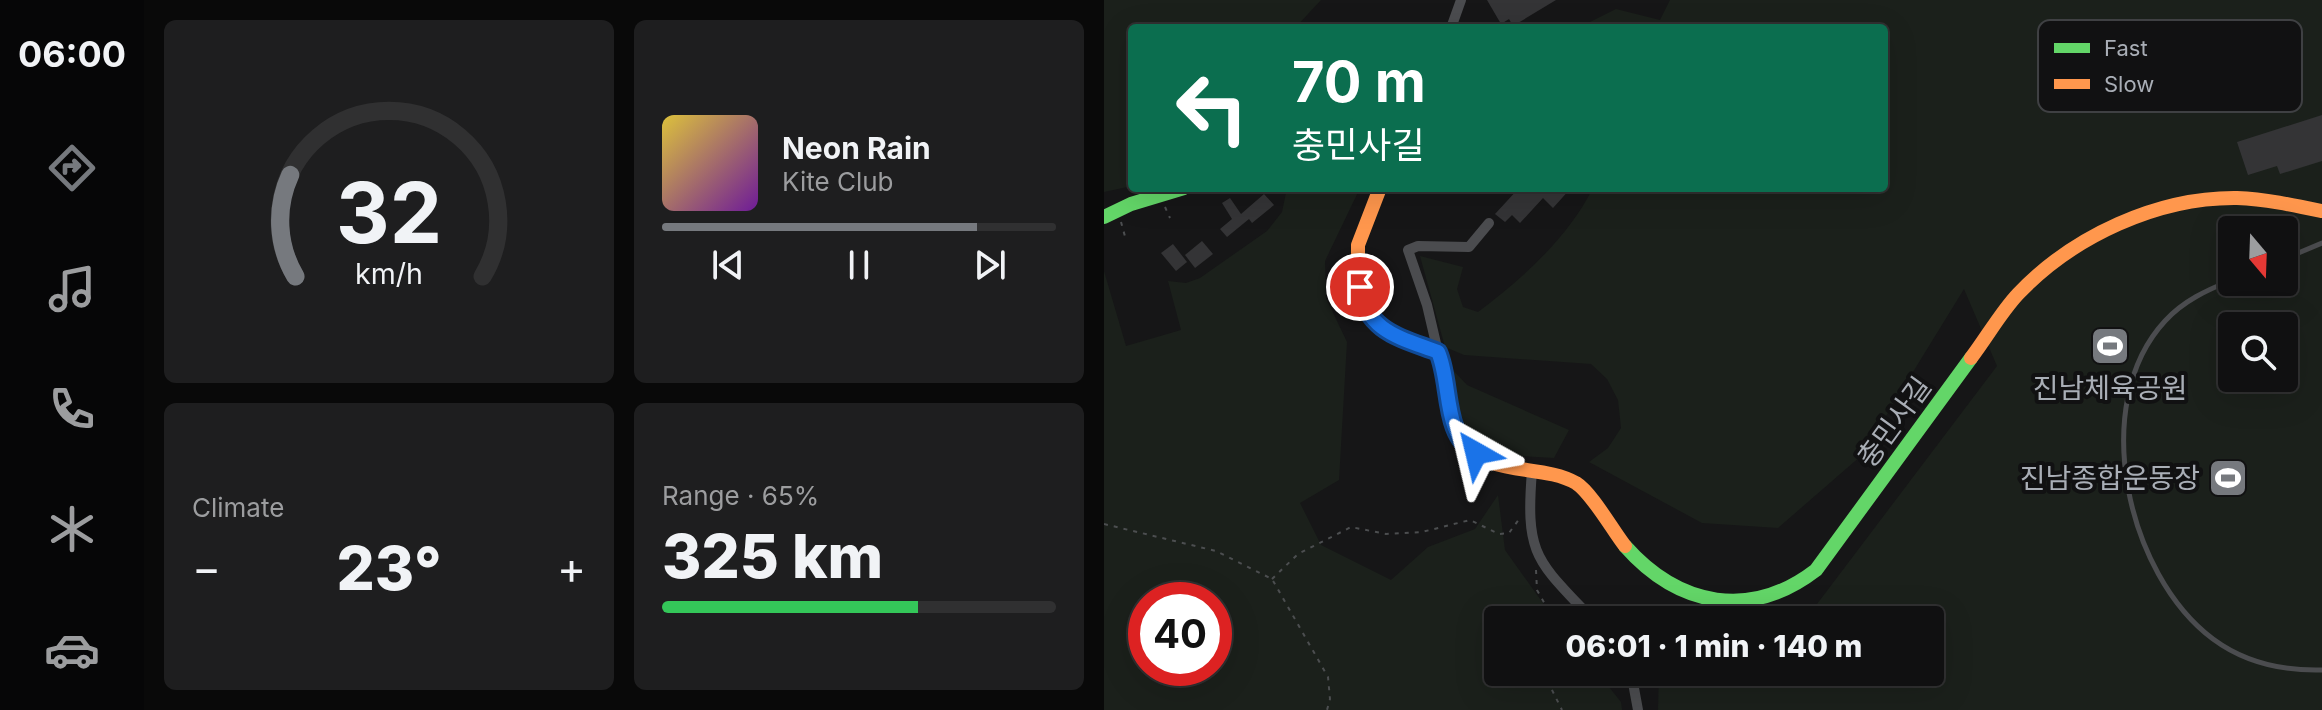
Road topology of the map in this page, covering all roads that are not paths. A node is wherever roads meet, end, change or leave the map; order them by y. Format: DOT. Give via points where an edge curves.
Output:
graph roads {
  1 [pos="1461,0"];
  2 [pos="1452,24"];
  3 [pos="1171,192"];
  4 [pos="1378,192"];
  5 [pos="2322,211"];
  6 [pos="1104,217"];
  7 [pos="1489,223"];
  8 [pos="2322,243"];
  9 [pos="2298,253"];
  10 [pos="2218,287"];
  11 [pos="1438,352"];
  12 [pos="1532,471"];
  13 [pos="1580,606"];
  14 [pos="2322,670"];
  15 [pos="1634,686"];
  16 [pos="1638,710"];
  1 -- 2 [label="street"];
  3 -- 6 [label="street"];
  4 -- 11 [label="street" via="1358,245 1364,305 1379,327"];
  5 -- 12 [label="street, 충민사길" via="2248,198 2171,206 2127,218 2053,261 2018,294 1816,570 1790,589 1761,599 1728,601 1668,584 1642,564 1578,484"];
  7 -- 11 [label="street" via="1469,247 1408,250"];
  8 -- 9 [label="lane"];
  10 -- 14 [label="lane" via="2181,306 2144,350 2126,400 2127,485 2154,566 2197,625 2222,645 2257,661"];
  11 -- 12 [label="street, 충민사길" via="1454,428 1465,447 1502,467"];
  12 -- 13 [label="street" via="1529,519 1539,560"];
  15 -- 16 [label="street"];
}
